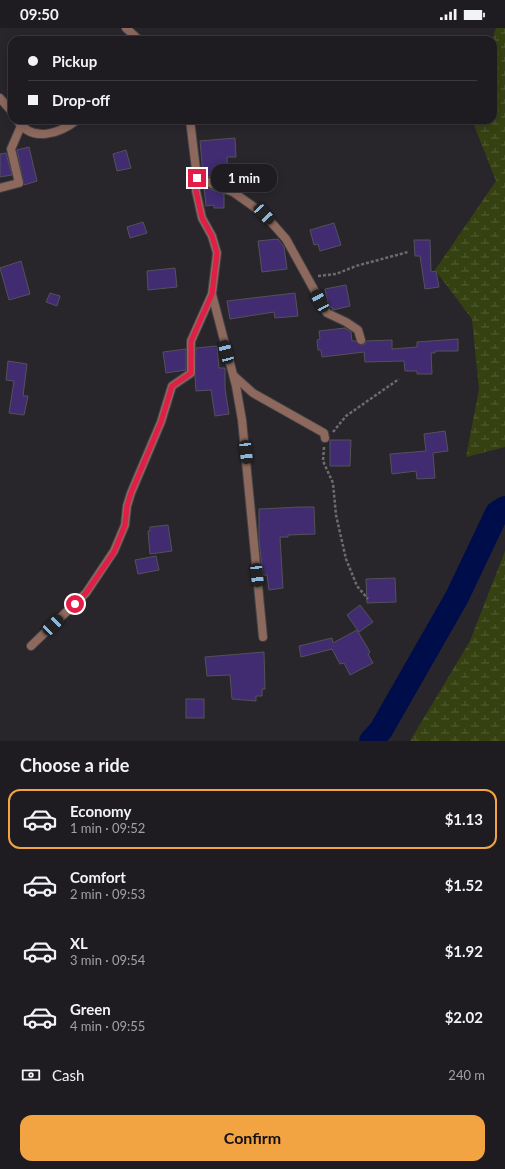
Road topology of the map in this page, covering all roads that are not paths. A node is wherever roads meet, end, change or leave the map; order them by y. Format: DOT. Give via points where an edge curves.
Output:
graph roads {
  1 [pos="126,28"];
  2 [pos="134,36"];
  3 [pos="0,98"];
  4 [pos="8,107"];
  5 [pos="19,124"];
  6 [pos="20,124"];
  7 [pos="71,124"];
  8 [pos="190,124"];
  9 [pos="197,178"];
  10 [pos="0,188"];
  11 [pos="212,294"];
  12 [pos="361,340"];
  13 [pos="233,376"];
  14 [pos="325,438"];
  15 [pos="263,637"];
  16 [pos="31,646"];
  1 -- 2 [label="street"];
  3 -- 4 [label="street"];
  5 -- 10 [label="street" via="11,149 19,183"];
  6 -- 7 [label="street" via="30,132 50,134"];
  8 -- 9 [label="street"];
  9 -- 11 [label="street" via="196,191 202,218 212,236 217,253"];
  9 -- 12 [label="street" via="234,192 264,214 286,239 327,313 358,330"];
  11 -- 13 [label="street"];
  11 -- 16 [label="street" via="191,341 191,373 172,386 161,422 131,493 125,525 114,552 86,593"];
  13 -- 14 [label="street" via="253,393 324,434"];
  13 -- 15 [label="street" via="242,420"];
}
